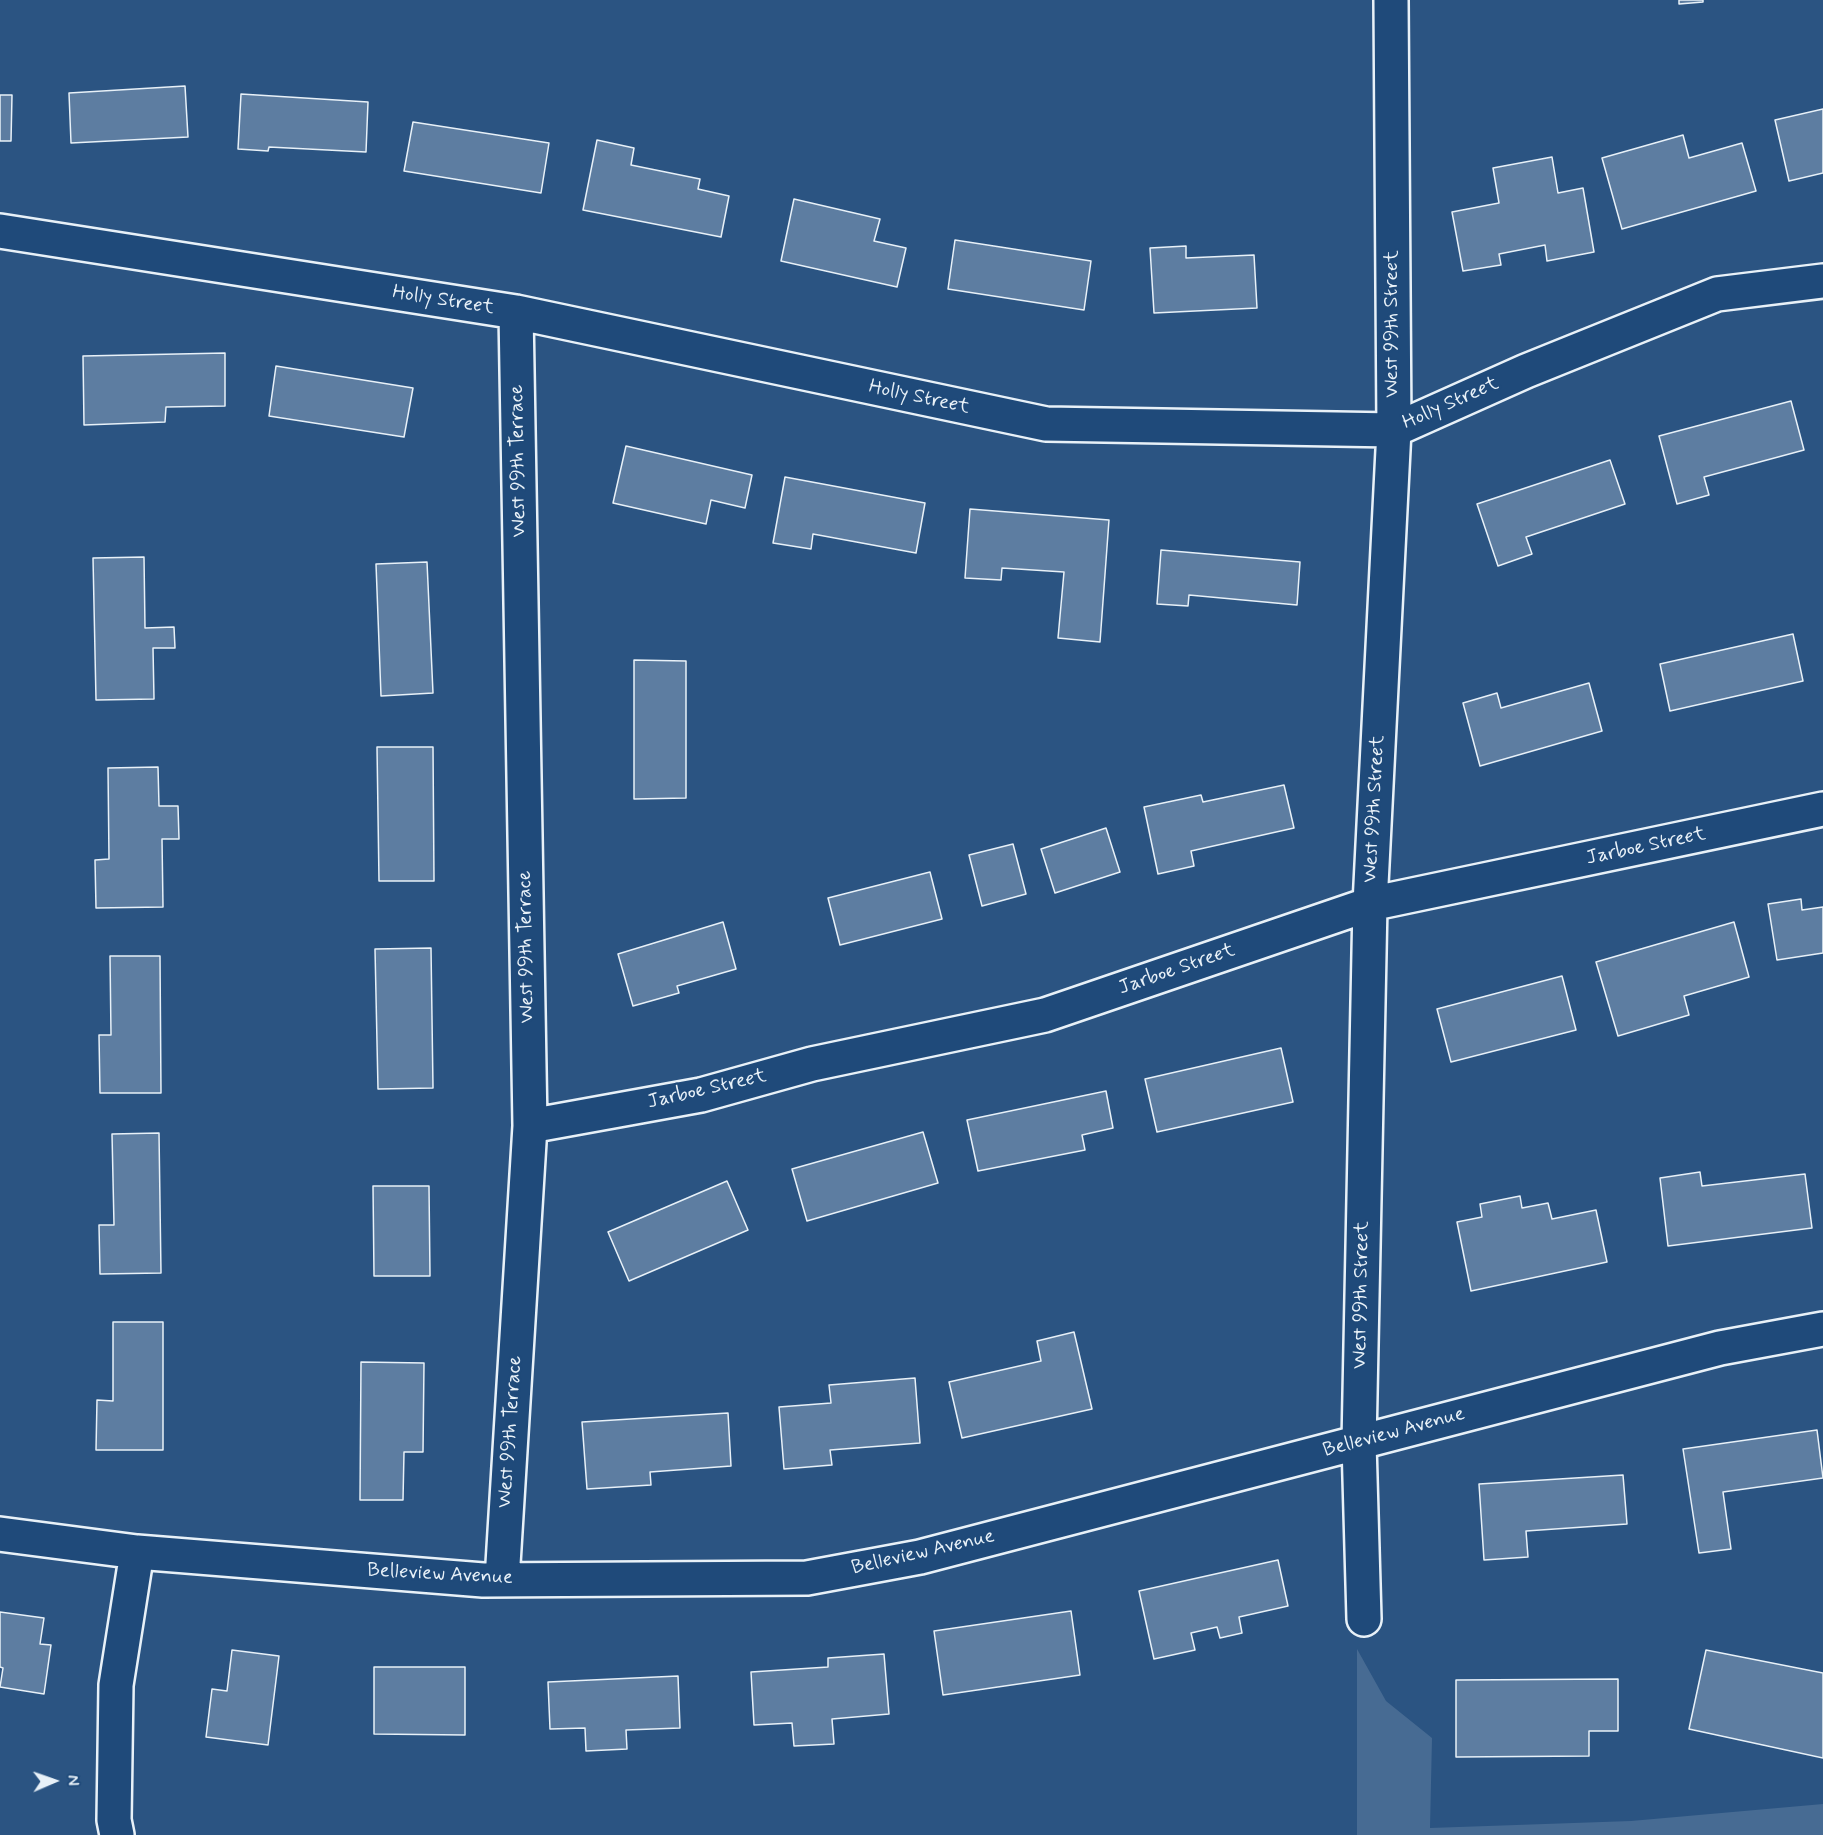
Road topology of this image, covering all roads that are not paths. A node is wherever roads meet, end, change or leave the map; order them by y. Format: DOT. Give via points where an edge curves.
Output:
graph roads {
  1 [pos="1391,0"];
  2 [pos="0,231"];
  3 [pos="1823,281"];
  4 [pos="516,312"];
  5 [pos="1394,430"];
  6 [pos="1823,809"];
  7 [pos="1370,904"];
  8 [pos="530,1126"];
  9 [pos="1823,1329"];
  10 [pos="1359,1443"];
  11 [pos="0,1534"];
  12 [pos="137,1552"];
  13 [pos="502,1580"];
  14 [pos="1364,1619"];
  15 [pos="117,1835"];
  1 -- 5 [label="street, West 99th Street"];
  2 -- 4 [label="street, Holly Street"];
  3 -- 5 [label="street, Holly Street" via="1717,294"];
  4 -- 5 [label="street, Holly Street" via="1046,424"];
  4 -- 8 [label="street, West 99th Terrace"];
  5 -- 7 [label="street, West 99th Street"];
  6 -- 7 [label="street, Jarboe Street"];
  7 -- 8 [label="street, Jarboe Street" via="1045,1015 813,1064 701,1095"];
  7 -- 10 [label="street, West 99th Street"];
  8 -- 13 [label="street, West 99th Terrace"];
  9 -- 10 [label="street, Belleview Avenue" via="1720,1348"];
  10 -- 13 [label="street, Belleview Avenue" via="920,1557 807,1578"];
  10 -- 14 [label="street, West 99th Street"];
  11 -- 12 [label="street, Belleview Avenue"];
  12 -- 13 [label="street, Belleview Avenue"];
  12 -- 15 [label="street" via="116,1685"];
}
